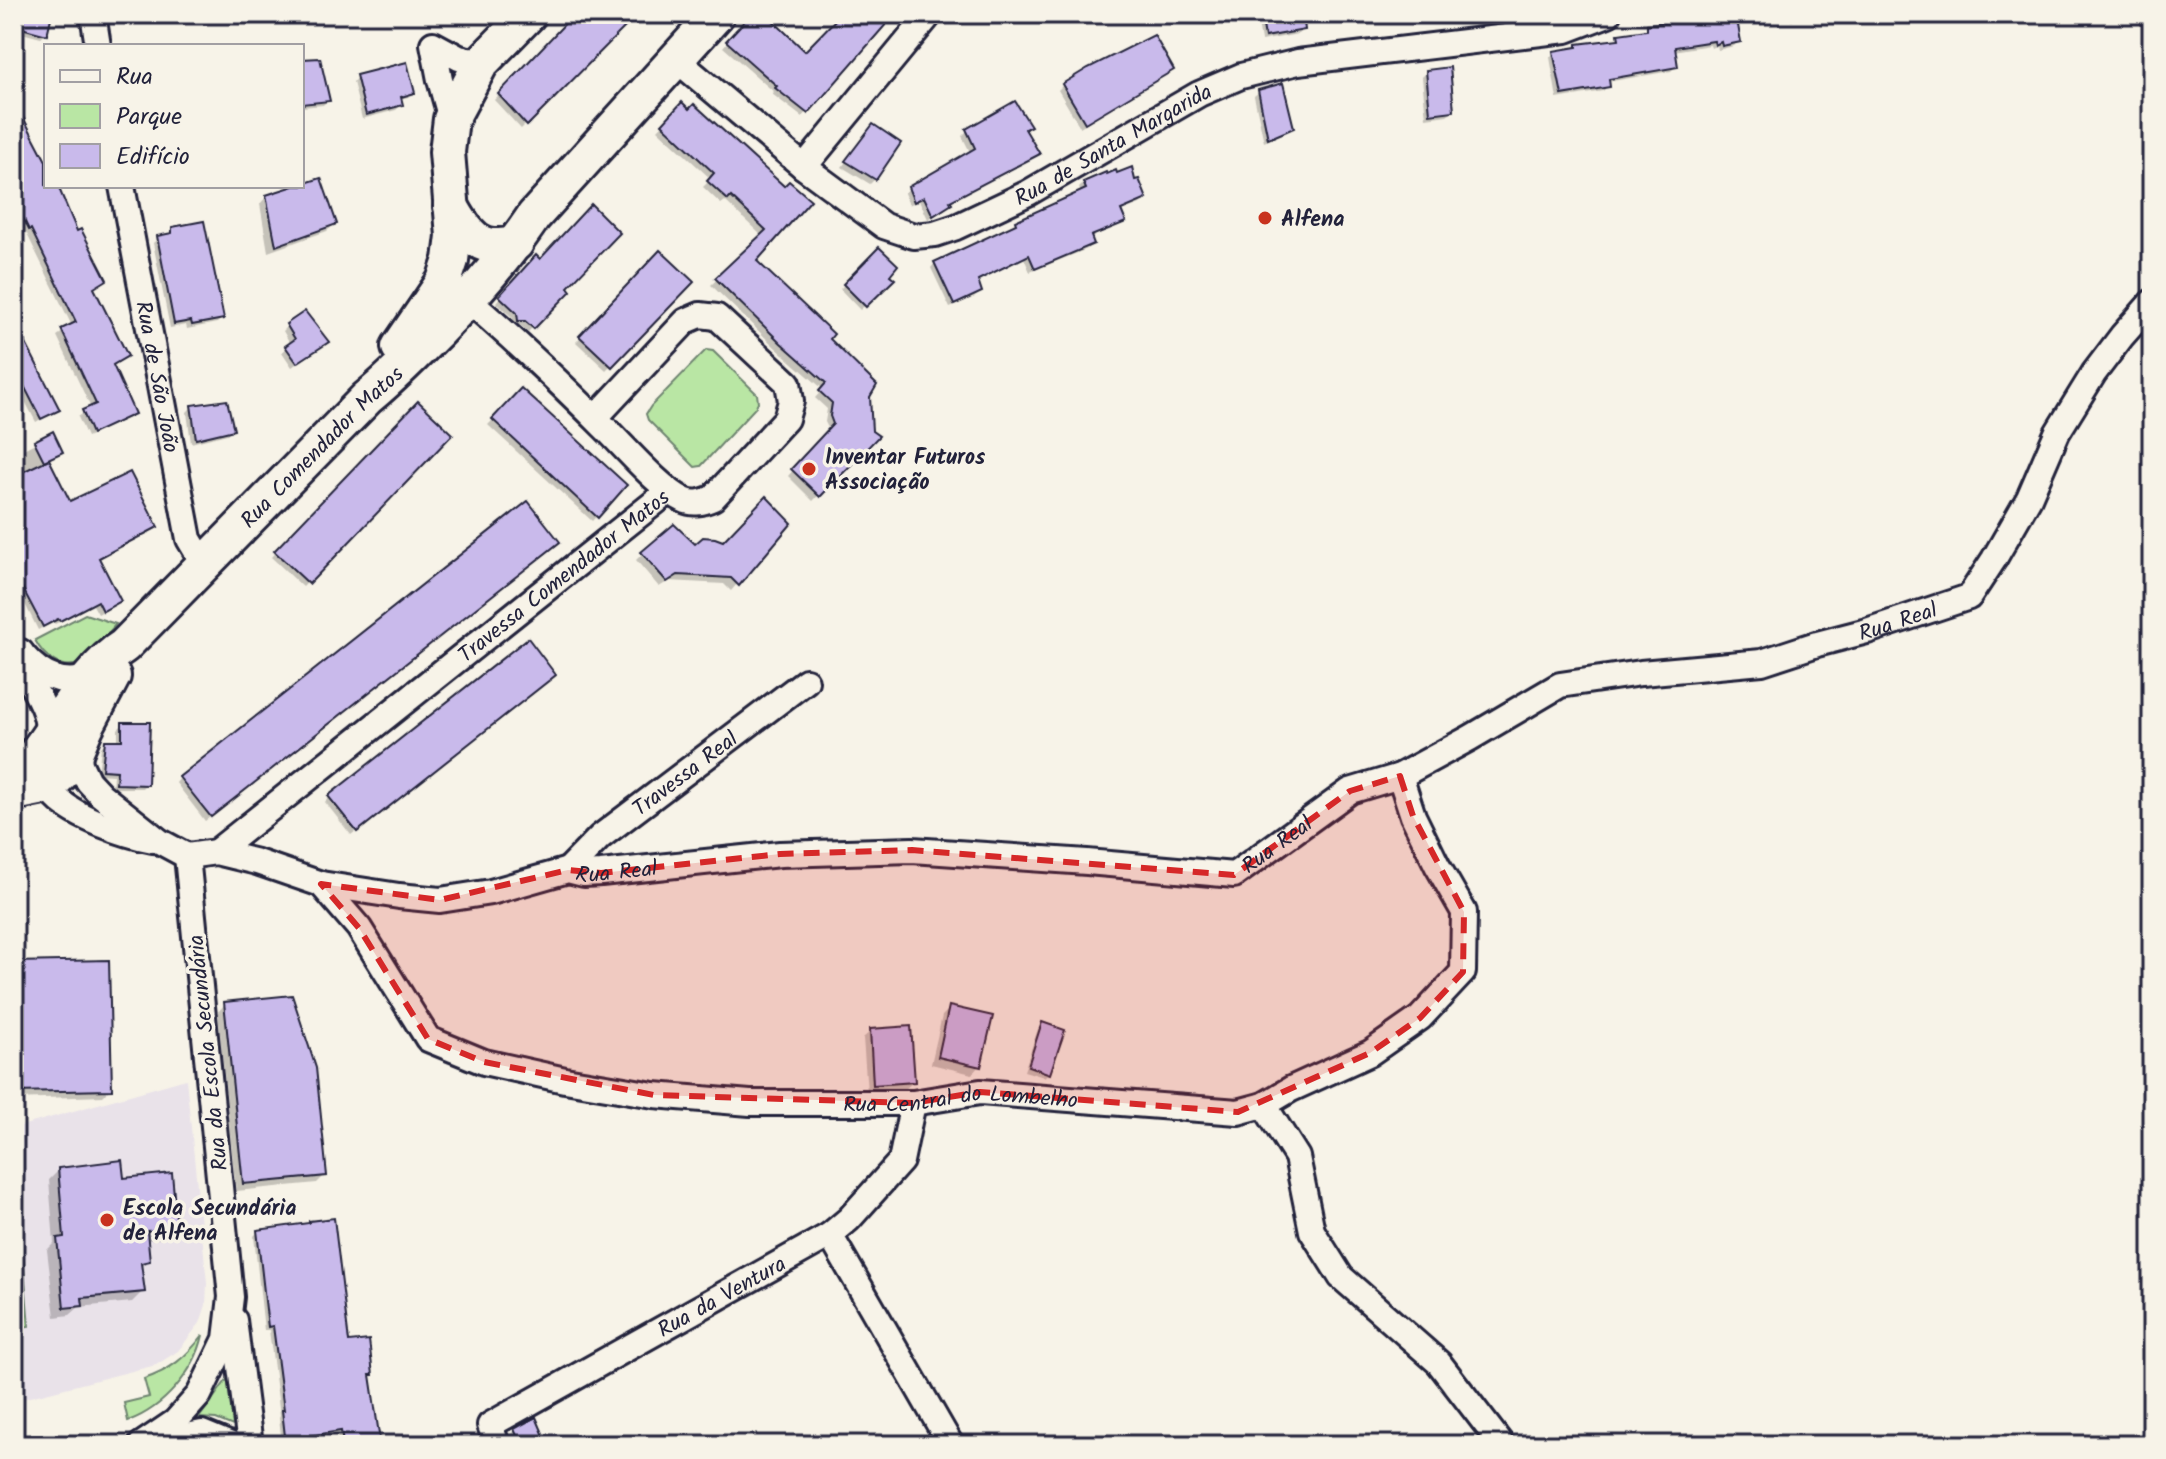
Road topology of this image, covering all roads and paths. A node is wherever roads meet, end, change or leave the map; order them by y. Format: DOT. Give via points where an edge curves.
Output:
graph roads {
  1 [pos="93,14"];
  2 [pos="529,14"];
  3 [pos="717,14"];
  4 [pos="930,14"];
  5 [pos="1608,14"];
  6 [pos="98,44"];
  7 [pos="677,60"];
  8 [pos="481,63"];
  9 [pos="451,119"];
  10 [pos="804,167"];
  11 [pos="122,188"];
  12 [pos="451,206"];
  13 [pos="512,235"];
  14 [pos="456,291"];
  15 [pos="2152,302"];
  16 [pos="595,418"];
  17 [pos="669,491"];
  18 [pos="204,564"];
  19 [pos="17,646"];
  20 [pos="806,681"];
  21 [pos="71,710"];
  22 [pos="1400,776"];
  23 [pos="36,777"];
  24 [pos="101,795"];
  25 [pos="14,796"];
  26 [pos="73,809"];
  27 [pos="159,841"];
  28 [pos="216,852"];
  29 [pos="187,856"];
  30 [pos="568,870"];
  31 [pos="321,884"];
  32 [pos="913,1103"];
  33 [pos="1264,1105"];
  34 [pos="830,1235"];
  35 [pos="231,1297"];
  36 [pos="143,1445"];
  37 [pos="231,1445"];
  38 [pos="250,1445"];
  39 [pos="497,1445"];
  40 [pos="951,1445"];
  41 [pos="1502,1445"];
  1 -- 6 [label="street"];
  2 -- 8 [label="street"];
  3 -- 7 [label="street"];
  4 -- 10 [label="street"];
  5 -- 10 [label="street, Rua de Santa Margarida" via="1566,30 1298,62 1241,76 1199,94 1028,193 935,234 914,236 884,226"];
  7 -- 10 [label="street, Rua de Santa Margarida"];
  7 -- 13 [label="street"];
  8 -- 9 [label="street"];
  8 -- 9 [label="street" via="433,44"];
  9 -- 12 [label="street"];
  11 -- 18 [label="street, Rua de São João" via="189,539"];
  12 -- 13 [label="street" via="475,238"];
  12 -- 14 [label="street"];
  13 -- 14 [label="street" via="460,265"];
  14 -- 16 [label="street, Travessa Comendador Matos"];
  14 -- 18 [label="street, Rua Comendador Matos" via="389,361 367,398"];
  15 -- 22 [label="street, Rua Real" via="2094,373 2057,433 2029,498 1969,597 1762,662 1560,685"];
  16 -- 17 [label="street, Travessa Comendador Matos"];
  16 -- 17 [label="street" via="686,321 700,315 717,317 788,383 786,419 713,498 686,502"];
  17 -- 28 [label="street, Travessa Comendador Matos"];
  18 -- 21 [label="street, Rua Comendador Matos" via="110,655"];
  19 -- 21 [label="street" via="25,672"];
  20 -- 30 [label="street, Travessa Real" via="600,837"];
  21 -- 23 [label="street, Rua Comendador Matos" via="27,765"];
  21 -- 24 [label="street" via="80,764"];
  22 -- 30 [label="street, Rua Real" via="1350,791 1234,875 912,850 780,854 584,874"];
  22 -- 33 [label="street" via="1413,816 1464,912 1463,972 1420,1018 1370,1053"];
  23 -- 24 [label="street"];
  23 -- 25 [label="street"];
  23 -- 26 [label="street"];
  24 -- 27 [label="street"];
  25 -- 26 [label="street"];
  26 -- 27 [label="street" via="129,835"];
  27 -- 29 [label="street"];
  28 -- 29 [label="street, Rua Real"];
  28 -- 31 [label="street, Rua Real"];
  29 -- 35 [label="street, Rua da Escola Secundária"];
  30 -- 31 [label="street, Rua Real" via="440,900"];
  31 -- 32 [label="street, Rua Central do Lombelho" via="359,928 428,1039 484,1062 654,1095 750,1103"];
  32 -- 33 [label="street, Rua Central do Lombelho" via="980,1092 1238,1112"];
  32 -- 34 [label="street, Rua da Ventura" via="901,1161"];
  33 -- 41 [label="street" via="1297,1157 1312,1231 1341,1277 1439,1363"];
  34 -- 39 [label="street, Rua da Ventura" via="490,1425"];
  34 -- 40 [label="street"];
  35 -- 36 [label="street, Rua da Escola Secundária" via="226,1339 199,1395 175,1422"];
  35 -- 38 [label="street, Rua da Escola Secundária"];
  36 -- 37 [label="street, Rua da Escola Secundária" via="202,1433"];
}
